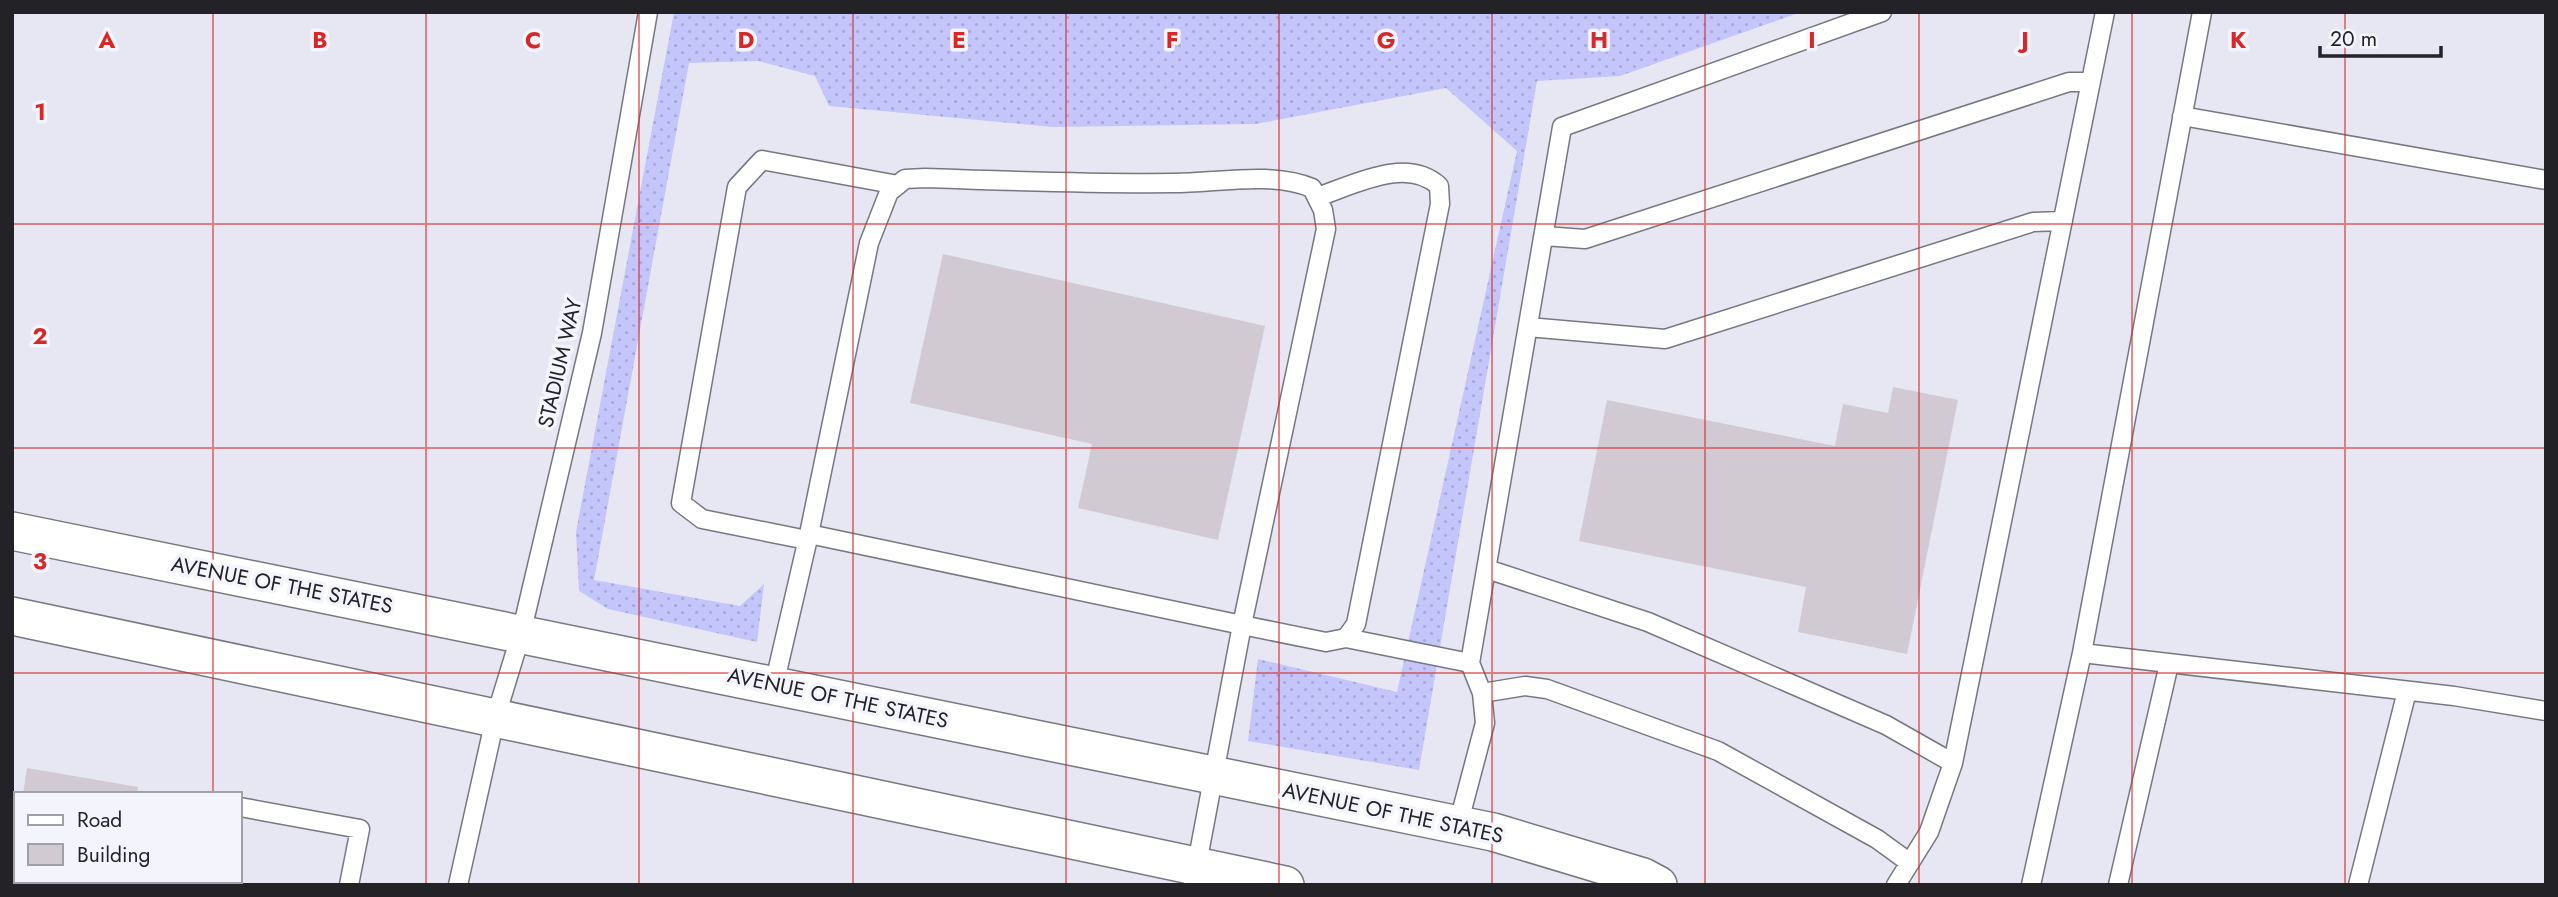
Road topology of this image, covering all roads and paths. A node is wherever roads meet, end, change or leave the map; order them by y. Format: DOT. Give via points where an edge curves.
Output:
graph roads {
  1 [pos="649,12"];
  2 [pos="1882,12"];
  3 [pos="2105,12"];
  4 [pos="2202,12"];
  5 [pos="2091,82"];
  6 [pos="2182,116"];
  7 [pos="2546,180"];
  8 [pos="898,185"];
  9 [pos="1317,197"];
  10 [pos="2063,220"];
  11 [pos="1544,236"];
  12 [pos="1528,327"];
  13 [pos="12,531"];
  14 [pos="808,537"];
  15 [pos="1487,569"];
  16 [pos="13,620"];
  17 [pos="1242,625"];
  18 [pos="521,634"];
  19 [pos="1346,638"];
  20 [pos="2082,653"];
  21 [pos="1470,663"];
  22 [pos="2169,663"];
  23 [pos="774,685"];
  24 [pos="2407,691"];
  25 [pos="1482,693"];
  26 [pos="2546,711"];
  27 [pos="495,719"];
  28 [pos="1954,763"];
  29 [pos="1216,775"];
  30 [pos="242,807"];
  31 [pos="1458,825"];
  32 [pos="1910,863"];
  33 [pos="1195,876"];
  34 [pos="349,885"];
  35 [pos="458,885"];
  36 [pos="1285,885"];
  37 [pos="1658,885"];
  38 [pos="1896,885"];
  39 [pos="2031,885"];
  40 [pos="2118,885"];
  41 [pos="2358,885"];
  1 -- 18 [label="lane, STADIUM WAY" via="592,333"];
  2 -- 11 [label="lane" via="1562,127"];
  3 -- 5 [label="lane"];
  4 -- 6 [label="lane"];
  5 -- 10 [label="lane"];
  5 -- 11 [label="lane" via="2069,82 1585,239"];
  6 -- 7 [label="lane"];
  6 -- 20 [label="lane"];
  8 -- 9 [label="lane" via="905,179 925,178 1072,184 1257,180 1297,182 1312,188"];
  8 -- 14 [label="lane" via="889,192 869,243"];
  8 -- 14 [label="lane" via="762,160 737,187 681,503 702,519"];
  9 -- 17 [label="lane" via="1326,229"];
  9 -- 19 [label="lane" via="1408,171 1429,177 1439,186 1440,195 1356,624"];
  10 -- 12 [label="lane" via="2034,222 1665,339"];
  10 -- 28 [label="lane"];
  11 -- 12 [label="lane"];
  12 -- 15 [label="lane"];
  13 -- 18 [label="street, AVENUE OF THE STATES"];
  14 -- 17 [label="lane"];
  14 -- 23 [label="lane"];
  15 -- 21 [label="lane"];
  15 -- 28 [label="lane" via="1648,622 1886,725"];
  16 -- 27 [label="street"];
  17 -- 19 [label="lane" via="1326,642"];
  17 -- 29 [label="lane"];
  18 -- 23 [label="street, AVENUE OF THE STATES"];
  18 -- 27 [label="lane, STADIUM WAY"];
  19 -- 21 [label="lane"];
  20 -- 22 [label="lane"];
  20 -- 39 [label="lane"];
  21 -- 25 [label="lane"];
  22 -- 24 [label="lane"];
  22 -- 40 [label="lane"];
  23 -- 29 [label="street, AVENUE OF THE STATES"];
  24 -- 26 [label="lane"];
  24 -- 41 [label="lane"];
  25 -- 31 [label="lane" via="1485,723"];
  25 -- 32 [label="lane" via="1525,686 1547,689 1718,751 1877,839"];
  27 -- 33 [label="street"];
  27 -- 35 [label="lane, STADIUM WAY"];
  28 -- 32 [label="lane" via="1929,832"];
  29 -- 31 [label="street, AVENUE OF THE STATES"];
  29 -- 33 [label="lane"];
  30 -- 34 [label="lane" via="360,829"];
  31 -- 37 [label="street, AVENUE OF THE STATES"];
  32 -- 38 [label="lane"];
  33 -- 36 [label="street"];
}
